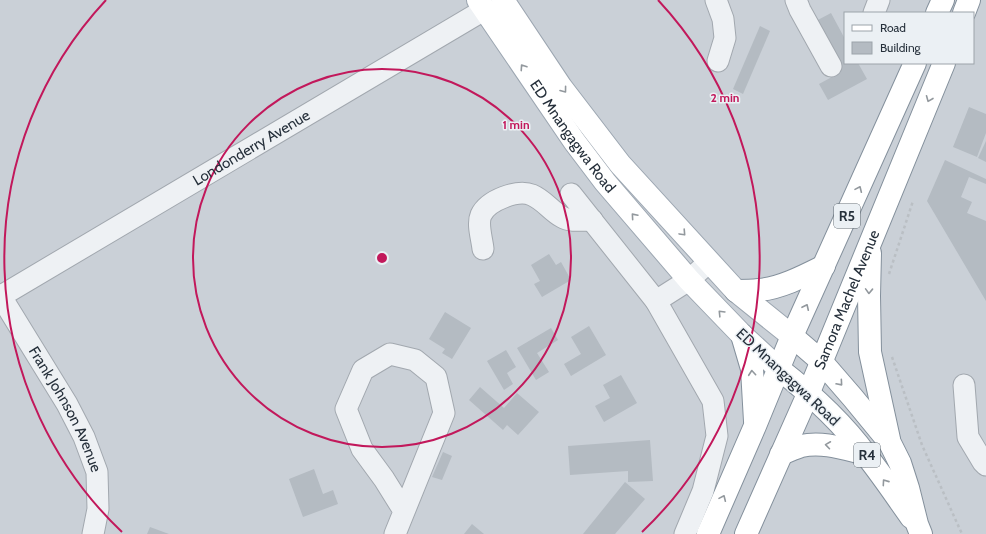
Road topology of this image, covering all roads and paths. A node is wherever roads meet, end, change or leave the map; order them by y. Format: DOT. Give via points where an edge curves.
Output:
graph roads {
  1 [pos="716,0"];
  2 [pos="796,0"];
  3 [pos="879,0"];
  4 [pos="943,0"];
  5 [pos="970,0"];
  6 [pos="492,2"];
  7 [pos="874,12"];
  8 [pos="937,12"];
  9 [pos="964,12"];
  10 [pos="718,61"];
  11 [pos="915,64"];
  12 [pos="944,64"];
  13 [pos="831,66"];
  14 [pos="571,194"];
  15 [pos="913,201"];
  16 [pos="592,220"];
  17 [pos="871,238"];
  18 [pos="483,249"];
  19 [pos="709,262"];
  20 [pos="824,266"];
  21 [pos="689,280"];
  22 [pos="887,281"];
  23 [pos="736,291"];
  24 [pos="0,296"];
  25 [pos="656,301"];
  26 [pos="742,335"];
  27 [pos="792,336"];
  28 [pos="890,352"];
  29 [pos="821,361"];
  30 [pos="779,369"];
  31 [pos="964,385"];
  32 [pos="808,392"];
  33 [pos="755,426"];
  34 [pos="890,443"];
  35 [pos="781,454"];
  36 [pos="866,454"];
  37 [pos="986,465"];
  38 [pos="404,511"];
  39 [pos="919,529"];
  40 [pos="93,534"];
  41 [pos="395,534"];
  42 [pos="685,534"];
  43 [pos="708,534"];
  44 [pos="746,534"];
  45 [pos="962,534"];
  1 -- 10 [label="street" via="723,19 725,38"];
  2 -- 13 [label="street"];
  3 -- 7 [label="street"];
  4 -- 8 [label="main road"];
  5 -- 9 [label="main road"];
  6 -- 19 [label="main road, ED Mnangagwa Road, one-way" via="561,86 620,164"];
  21 -- 6 [label="main road, ED Mnangagwa Road, one-way" via="605,182 574,141"];
  6 -- 24 [label="street, Londonderry Avenue"];
  20 -- 11 [label="main road, Samora Machel Avenue / R5, one-way"];
  12 -- 17 [label="main road, Samora Machel Avenue / R5, one-way"];
  14 -- 16 [label="street"];
  15 -- 22 [label="path"];
  16 -- 18 [label="street" via="562,218 533,195 525,192 513,194 500,199 481,215"];
  16 -- 25 [label="street"];
  17 -- 29 [label="main road, Samora Machel Avenue / R5"];
  17 -- 34 [label="main road, one-way" via="870,352"];
  19 -- 21 [label="street"];
  19 -- 23 [label="main road, ED Mnangagwa Road"];
  20 -- 23 [label="main road" via="790,282 760,290"];
  27 -- 20 [label="main road, Samora Machel Avenue / R5, one-way"];
  21 -- 25 [label="street"];
  26 -- 21 [label="main road, ED Mnangagwa Road, one-way"];
  23 -- 27 [label="main road, ED Mnangagwa Road"];
  24 -- 40 [label="street, Frank Johnson Avenue" via="67,404 84,437 97,472 98,510"];
  25 -- 42 [label="street" via="713,401 714,408 717,436 704,491"];
  26 -- 30 [label="main road, ED Mnangagwa Road"];
  33 -- 26 [label="main road, one-way" via="752,369"];
  27 -- 29 [label="main road, ED Mnangagwa Road / R4"];
  27 -- 30 [label="main road, Samora Machel Avenue / R5"];
  28 -- 45 [label="path" via="922,445"];
  29 -- 32 [label="main road, Samora Machel Avenue / R5"];
  29 -- 34 [label="main road, ED Mnangagwa Road / R4, one-way"];
  30 -- 32 [label="main road, ED Mnangagwa Road / R4"];
  30 -- 33 [label="main road, Samora Machel Avenue / R5"];
  31 -- 37 [label="street" via="968,437"];
  32 -- 35 [label="main road, Samora Machel Avenue / R5"];
  32 -- 36 [label="main road, ED Mnangagwa Road / R4"];
  43 -- 33 [label="main road, Samora Machel Avenue / R5, one-way"];
  34 -- 39 [label="main road, ED Mnangagwa Road / R4" via="900,463"];
  36 -- 35 [label="main road, one-way" via="825,444 800,446"];
  35 -- 44 [label="main road, Samora Machel Avenue / R5"];
  39 -- 36 [label="main road, ED Mnangagwa Road / R4, one-way"];
  38 -- 38 [label="street" via="362,449 346,409 363,370 390,354 415,360 436,377 444,413"];
  38 -- 41 [label="street"];
}
